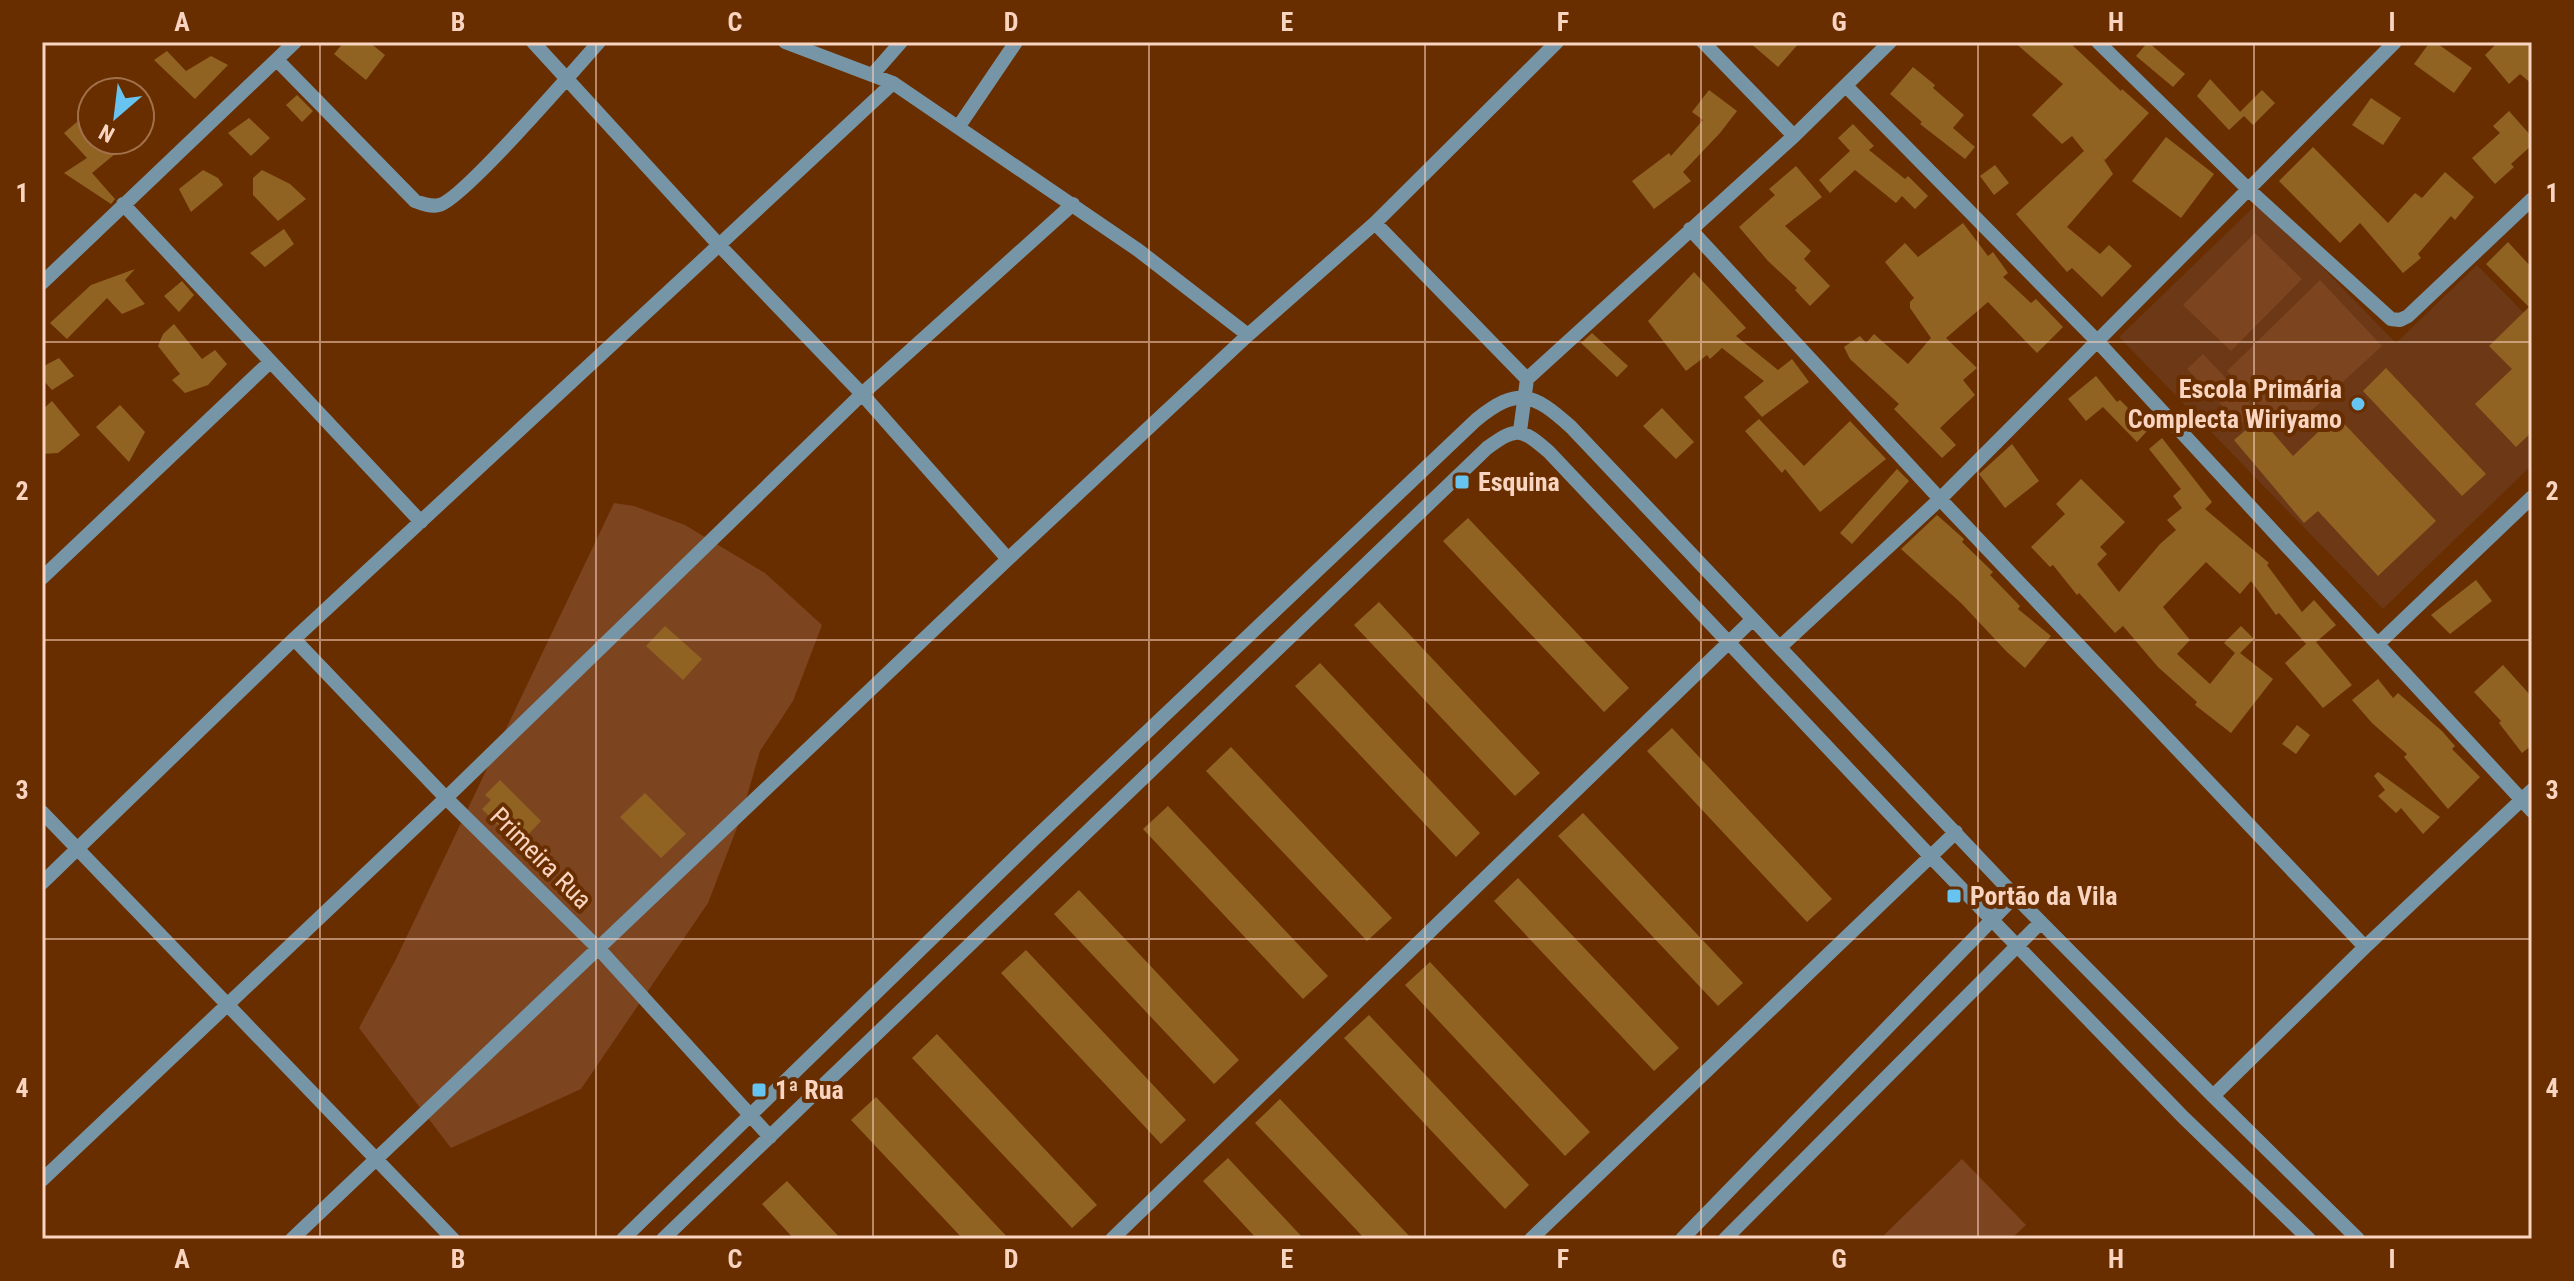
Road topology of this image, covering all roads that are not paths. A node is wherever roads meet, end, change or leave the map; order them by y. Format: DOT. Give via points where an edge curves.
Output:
graph roads {
  1 [pos="295,42"];
  2 [pos="533,42"];
  3 [pos="599,42"];
  4 [pos="785,42"];
  5 [pos="901,42"];
  6 [pos="1016,42"];
  7 [pos="1557,42"];
  8 [pos="1703,42"];
  9 [pos="1890,42"];
  10 [pos="2098,42"];
  11 [pos="2395,42"];
  12 [pos="277,60"];
  13 [pos="873,74"];
  14 [pos="566,80"];
  15 [pos="893,83"];
  16 [pos="1847,87"];
  17 [pos="959,126"];
  18 [pos="1794,136"];
  19 [pos="2249,190"];
  20 [pos="2532,199"];
  21 [pos="123,204"];
  22 [pos="1073,204"];
  23 [pos="1375,223"];
  24 [pos="1690,229"];
  25 [pos="719,245"];
  26 [pos="42,283"];
  27 [pos="1248,335"];
  28 [pos="2098,342"];
  29 [pos="270,362"];
  30 [pos="1527,379"];
  31 [pos="862,394"];
  32 [pos="1524,397"];
  33 [pos="1520,431"];
  34 [pos="2532,497"];
  35 [pos="1940,499"];
  36 [pos="421,522"];
  37 [pos="1008,559"];
  38 [pos="42,578"];
  39 [pos="1753,619"];
  40 [pos="294,639"];
  41 [pos="1730,644"];
  42 [pos="2378,644"];
  43 [pos="1780,647"];
  44 [pos="446,798"];
  45 [pos="2528,800"];
  46 [pos="42,812"];
  47 [pos="1956,832"];
  48 [pos="77,850"];
  49 [pos="1930,856"];
  50 [pos="42,883"];
  51 [pos="2015,896"];
  52 [pos="1992,920"];
  53 [pos="2041,922"];
  54 [pos="2018,946"];
  55 [pos="2365,947"];
  56 [pos="599,949"];
  57 [pos="226,1005"];
  58 [pos="2213,1096"];
  59 [pos="750,1116"];
  60 [pos="770,1137"];
  61 [pos="376,1160"];
  62 [pos="42,1180"];
  63 [pos="292,1239"];
  64 [pos="453,1239"];
  65 [pos="623,1239"];
  66 [pos="663,1239"];
  67 [pos="1112,1239"];
  68 [pos="1531,1239"];
  69 [pos="1682,1239"];
  70 [pos="1725,1239"];
  71 [pos="2309,1239"];
  72 [pos="2358,1239"];
  1 -- 12 [label="street"];
  2 -- 14 [label="street"];
  3 -- 14 [label="street"];
  4 -- 13 [label="street"];
  5 -- 13 [label="street"];
  6 -- 17 [label="street"];
  7 -- 23 [label="street"];
  8 -- 18 [label="street"];
  9 -- 16 [label="street"];
  10 -- 19 [label="street"];
  11 -- 19 [label="street"];
  12 -- 14 [label="street" via="415,201 427,205 442,205 463,189"];
  12 -- 21 [label="street"];
  13 -- 15 [label="street"];
  14 -- 25 [label="street"];
  15 -- 17 [label="street"];
  15 -- 25 [label="street"];
  16 -- 18 [label="street"];
  16 -- 28 [label="street"];
  17 -- 22 [label="street"];
  18 -- 24 [label="street"];
  19 -- 20 [label="street" via="2391,319 2400,320"];
  19 -- 28 [label="street"];
  21 -- 26 [label="street"];
  21 -- 29 [label="street"];
  22 -- 27 [label="street"];
  22 -- 31 [label="street"];
  23 -- 27 [label="street"];
  23 -- 30 [label="street"];
  24 -- 30 [label="street"];
  24 -- 35 [label="street"];
  25 -- 31 [label="street"];
  25 -- 36 [label="street"];
  27 -- 37 [label="street"];
  28 -- 35 [label="street"];
  28 -- 42 [label="street"];
  29 -- 36 [label="street"];
  29 -- 38 [label="street"];
  30 -- 32 [label="street"];
  31 -- 37 [label="street"];
  31 -- 44 [label="street"];
  32 -- 33 [label="street"];
  32 -- 39 [label="street" via="1542,403 1571,427"];
  32 -- 59 [label="street" via="1508,398 1476,420"];
  33 -- 41 [label="street" via="1549,452"];
  33 -- 60 [label="street" via="1507,433 1475,459"];
  34 -- 42 [label="street"];
  35 -- 43 [label="street"];
  35 -- 55 [label="street"];
  36 -- 40 [label="street"];
  37 -- 56 [label="street"];
  39 -- 41 [label="street"];
  39 -- 43 [label="street"];
  40 -- 44 [label="street, Primeira Rua"];
  40 -- 48 [label="street"];
  41 -- 49 [label="street"];
  41 -- 67 [label="street"];
  42 -- 45 [label="street"];
  43 -- 47 [label="street"];
  44 -- 56 [label="street, Primeira Rua"];
  44 -- 57 [label="street"];
  45 -- 55 [label="street"];
  46 -- 48 [label="street"];
  47 -- 49 [label="street"];
  47 -- 51 [label="street"];
  48 -- 50 [label="street"];
  48 -- 57 [label="street"];
  49 -- 52 [label="street"];
  49 -- 68 [label="street"];
  51 -- 52 [label="street"];
  51 -- 53 [label="street"];
  52 -- 54 [label="street"];
  52 -- 69 [label="street"];
  53 -- 54 [label="street"];
  53 -- 58 [label="street"];
  54 -- 70 [label="street"];
  54 -- 71 [label="street"];
  55 -- 58 [label="street"];
  56 -- 59 [label="street, Primeira Rua"];
  56 -- 61 [label="street"];
  57 -- 61 [label="street"];
  57 -- 62 [label="street"];
  58 -- 72 [label="street"];
  59 -- 60 [label="street, Primeira Rua"];
  59 -- 65 [label="street"];
  60 -- 66 [label="street"];
  61 -- 63 [label="street"];
  61 -- 64 [label="street"];
}
